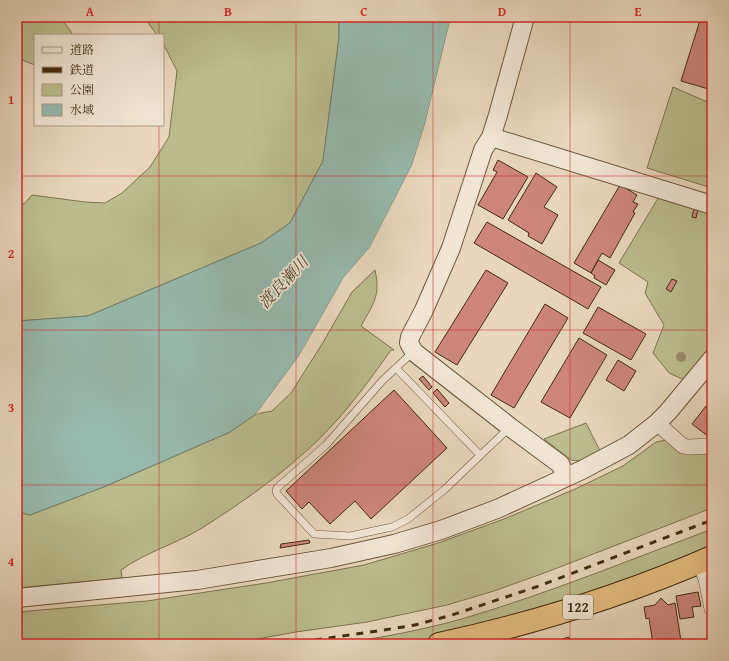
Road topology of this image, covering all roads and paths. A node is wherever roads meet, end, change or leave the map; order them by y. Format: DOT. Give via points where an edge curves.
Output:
graph roads {
  1 [pos="525,17"];
  2 [pos="491,137"];
  3 [pos="712,204"];
  4 [pos="414,352"];
  5 [pos="712,359"];
  6 [pos="396,368"];
  7 [pos="657,423"];
  8 [pos="510,427"];
  9 [pos="712,446"];
  10 [pos="480,455"];
  11 [pos="567,477"];
  12 [pos="706,560"];
  13 [pos="17,598"];
  14 [pos="712,609"];
  15 [pos="439,644"];
  1 -- 2 [label="street"];
  2 -- 3 [label="street"];
  2 -- 4 [label="street" via="483,150 451,248 410,337 409,343"];
  4 -- 6 [label="lane"];
  4 -- 8 [label="street"];
  5 -- 7 [label="street"];
  6 -- 10 [label="lane"];
  6 -- 10 [label="lane" via="326,445 277,488 277,494 314,534 350,536 392,527 408,519 434,499"];
  7 -- 9 [label="street" via="683,446"];
  7 -- 11 [label="street" via="617,452"];
  8 -- 10 [label="lane"];
  8 -- 11 [label="street" via="560,464"];
  11 -- 13 [label="street" via="497,509 448,527 359,552 197,580"];
  12 -- 14 [label="street" via="706,580"];
  12 -- 15 [label="highway, 122" via="577,607 502,630"];
}
